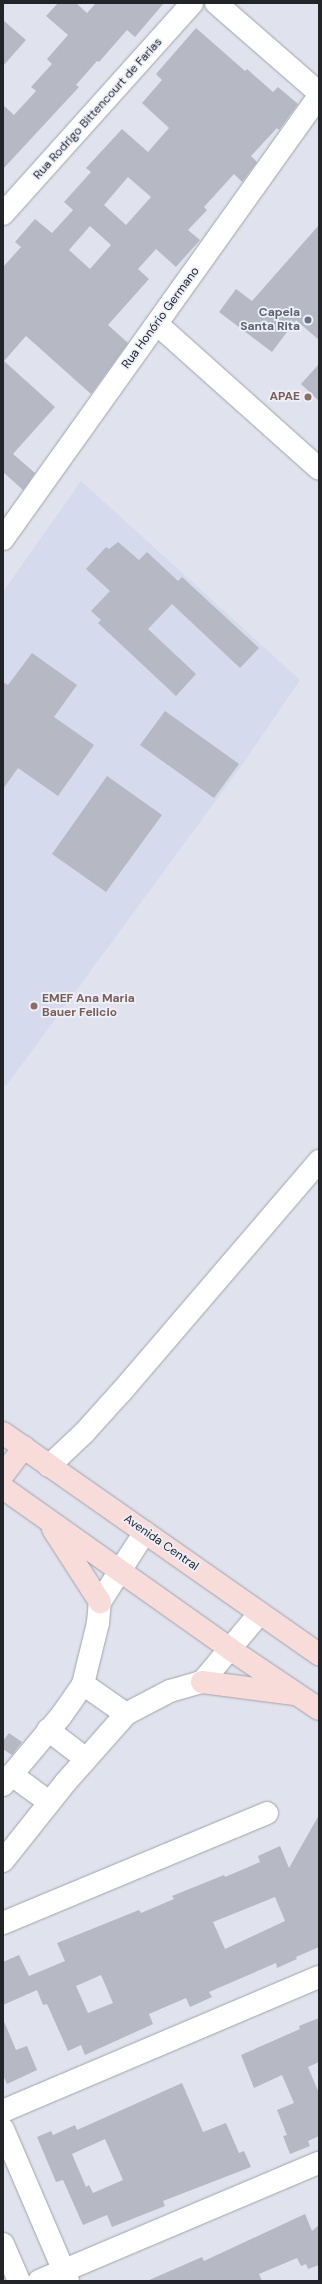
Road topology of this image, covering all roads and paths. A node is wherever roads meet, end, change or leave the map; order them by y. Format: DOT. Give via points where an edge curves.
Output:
graph roads {
  1 [pos="192,3"];
  2 [pos="216,3"];
  3 [pos="319,93"];
  4 [pos="319,96"];
  5 [pos="3,214"];
  6 [pos="157,324"];
  7 [pos="319,469"];
  8 [pos="3,539"];
  9 [pos="319,1161"];
  10 [pos="3,1433"];
  11 [pos="24,1448"];
  12 [pos="49,1466"];
  13 [pos="3,1475"];
  14 [pos="3,1488"];
  15 [pos="47,1520"];
  16 [pos="145,1532"];
  17 [pos="119,1570"];
  18 [pos="100,1602"];
  19 [pos="260,1613"];
  20 [pos="230,1649"];
  21 [pos="319,1654"];
  22 [pos="202,1682"];
  23 [pos="83,1684"];
  24 [pos="299,1695"];
  25 [pos="319,1709"];
  26 [pos="126,1714"];
  27 [pos="48,1730"];
  28 [pos="86,1759"];
  29 [pos="7,1780"];
  30 [pos="49,1802"];
  31 [pos="268,1813"];
  32 [pos="3,1861"];
  33 [pos="3,1923"];
  34 [pos="319,1977"];
  35 [pos="3,2111"];
  36 [pos="3,2129"];
  37 [pos="319,2163"];
  38 [pos="3,2244"];
  39 [pos="65,2276"];
  40 [pos="19,2281"];
  41 [pos="39,2281"];
  1 -- 5 [label="street, Rua Rodrigo Bittencourt de Farias"];
  2 -- 3 [label="street"];
  4 -- 6 [label="street, Rua Honório Germano"];
  6 -- 7 [label="street"];
  6 -- 8 [label="street, Rua Honório Germano"];
  9 -- 12 [label="street" via="122,1391"];
  10 -- 11 [label="main road, Avenida Central"];
  11 -- 12 [label="main road, Avenida Central"];
  11 -- 13 [label="main road"];
  12 -- 16 [label="main road, Avenida Central"];
  14 -- 15 [label="main road"];
  15 -- 17 [label="main road"];
  15 -- 18 [label="main road"];
  16 -- 17 [label="street"];
  16 -- 19 [label="main road, Avenida Central"];
  17 -- 18 [label="street"];
  17 -- 20 [label="main road"];
  18 -- 23 [label="street" via="98,1623"];
  19 -- 20 [label="street"];
  19 -- 21 [label="main road, Avenida Central"];
  20 -- 22 [label="street"];
  20 -- 24 [label="main road"];
  22 -- 24 [label="main road"];
  22 -- 26 [label="street" via="170,1691"];
  23 -- 26 [label="street"];
  23 -- 27 [label="street"];
  24 -- 25 [label="main road"];
  26 -- 28 [label="street"];
  27 -- 28 [label="street"];
  27 -- 29 [label="street"];
  28 -- 30 [label="street"];
  29 -- 30 [label="street"];
  30 -- 32 [label="street"];
  31 -- 33 [label="street"];
  34 -- 35 [label="street"];
  36 -- 39 [label="street"];
  37 -- 39 [label="street"];
  38 -- 40 [label="street"];
  39 -- 41 [label="street"];
}
